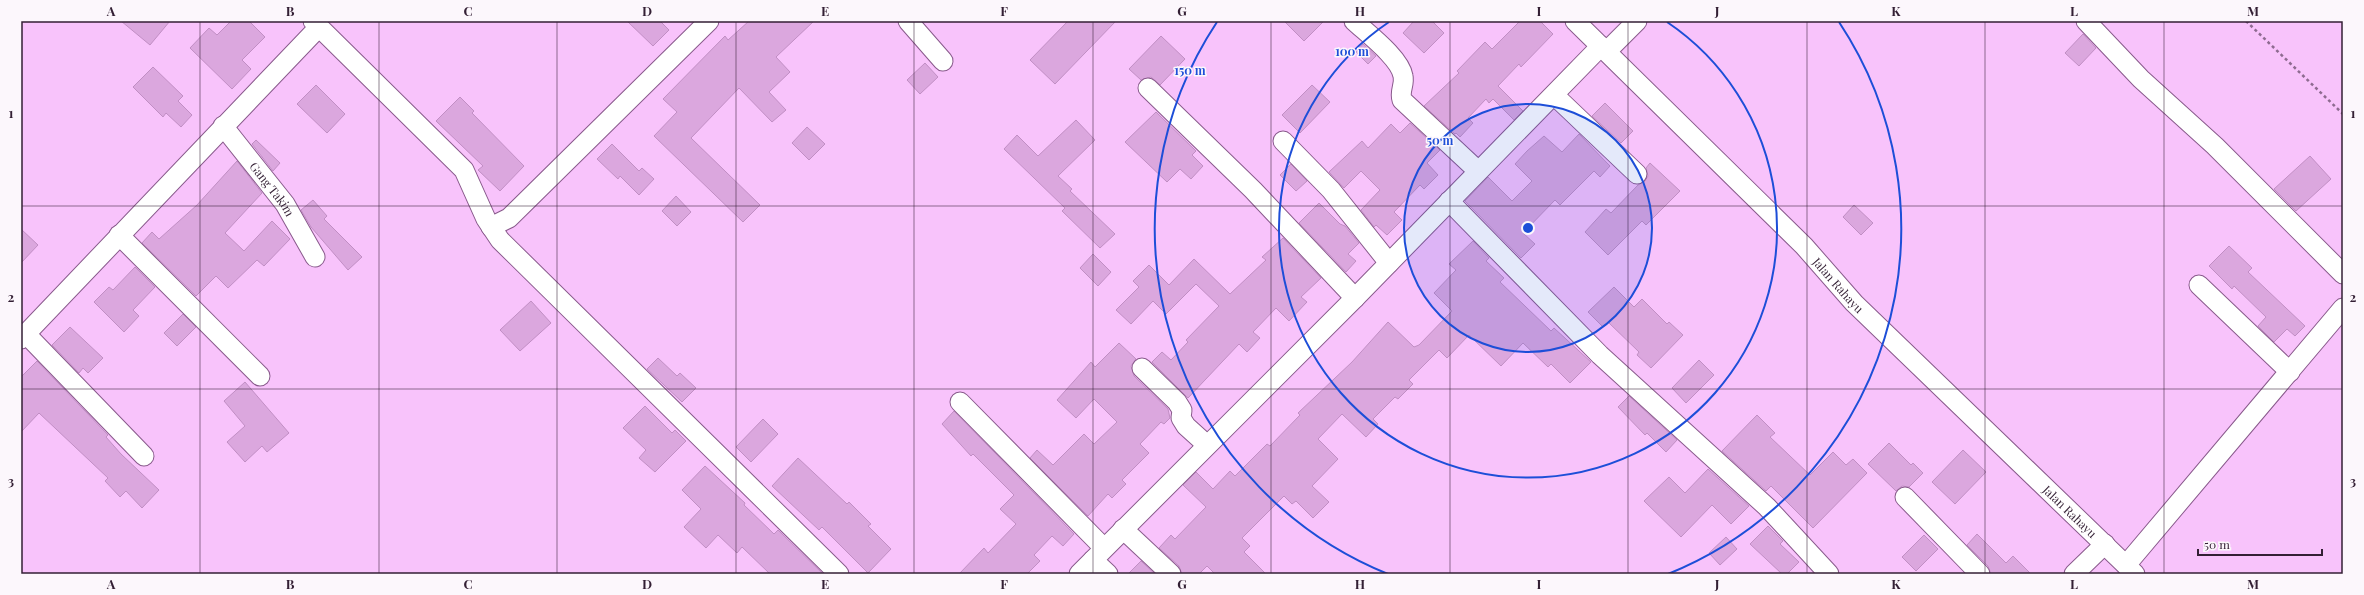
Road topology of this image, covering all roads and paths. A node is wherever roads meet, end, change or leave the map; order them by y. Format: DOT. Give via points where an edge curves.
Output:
graph roads {
  1 [pos="709,21"];
  2 [pos="908,21"];
  3 [pos="1354,21"];
  4 [pos="1576,21"];
  5 [pos="1637,21"];
  6 [pos="2086,21"];
  7 [pos="2246,21"];
  8 [pos="316,24"];
  9 [pos="1604,48"];
  10 [pos="944,61"];
  11 [pos="1148,88"];
  12 [pos="1554,95"];
  13 [pos="2343,114"];
  14 [pos="223,126"];
  15 [pos="1283,141"];
  16 [pos="1478,171"];
  17 [pos="1637,174"];
  18 [pos="1449,200"];
  19 [pos="491,227"];
  20 [pos="119,236"];
  21 [pos="315,257"];
  22 [pos="1389,263"];
  23 [pos="2343,274"];
  24 [pos="2199,285"];
  25 [pos="1355,298"];
  26 [pos="2343,308"];
  27 [pos="23,337"];
  28 [pos="1142,368"];
  29 [pos="2290,372"];
  30 [pos="260,376"];
  31 [pos="960,402"];
  32 [pos="1207,445"];
  33 [pos="144,456"];
  34 [pos="1905,497"];
  35 [pos="1123,529"];
  36 [pos="2105,544"];
  37 [pos="1099,554"];
  38 [pos="2130,570"];
  39 [pos="839,574"];
  40 [pos="1079,574"];
  41 [pos="1108,574"];
  42 [pos="1171,574"];
  43 [pos="1829,574"];
  44 [pos="1980,574"];
  45 [pos="2074,574"];
  1 -- 19 [label="street" via="509,218"];
  2 -- 10 [label="street"];
  3 -- 16 [label="street" via="1398,64 1403,76 1400,93 1402,100"];
  4 -- 9 [label="street, Jalan Rahayu"];
  5 -- 9 [label="street"];
  6 -- 23 [label="street" via="2141,79 2215,146"];
  7 -- 13 [label="path"];
  8 -- 14 [label="street"];
  8 -- 19 [label="street" via="464,170"];
  9 -- 12 [label="street"];
  9 -- 36 [label="street, Jalan Rahayu" via="1804,246 1854,304"];
  11 -- 25 [label="street" via="1254,190"];
  12 -- 16 [label="street"];
  12 -- 17 [label="street"];
  14 -- 20 [label="street"];
  14 -- 21 [label="street, Gang Takim" via="285,204"];
  15 -- 22 [label="street" via="1331,190"];
  16 -- 18 [label="street"];
  18 -- 22 [label="street"];
  18 -- 43 [label="street" via="1600,355 1767,507"];
  19 -- 39 [label="street" via="506,245"];
  20 -- 27 [label="street"];
  20 -- 30 [label="street"];
  22 -- 25 [label="street"];
  24 -- 29 [label="street"];
  25 -- 32 [label="street"];
  26 -- 29 [label="street"];
  27 -- 33 [label="street"];
  28 -- 32 [label="street" via="1177,402 1186,426"];
  29 -- 38 [label="street"];
  31 -- 37 [label="street"];
  32 -- 35 [label="street"];
  34 -- 44 [label="street"];
  35 -- 37 [label="street"];
  35 -- 42 [label="street"];
  36 -- 38 [label="street, Jalan Rahayu"];
  36 -- 45 [label="street"];
  37 -- 40 [label="street"];
  37 -- 41 [label="street"];
}
